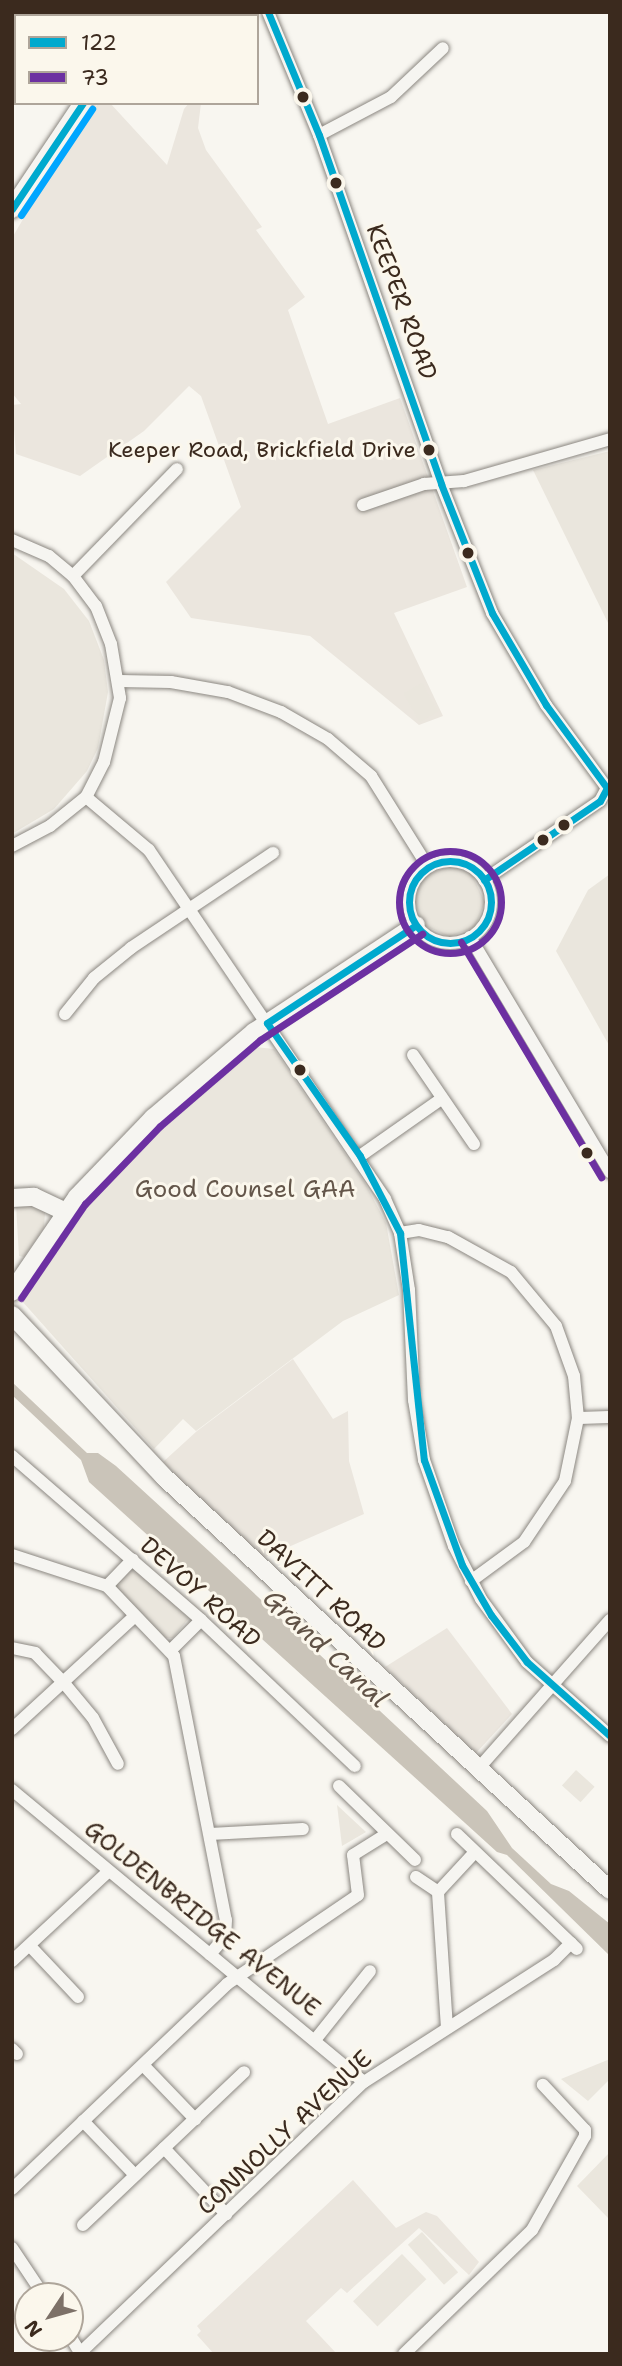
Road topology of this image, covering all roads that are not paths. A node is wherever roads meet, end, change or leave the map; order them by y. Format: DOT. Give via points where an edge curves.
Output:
graph roads {
  1 [pos="268,12"];
  2 [pos="443,48"];
  3 [pos="82,105"];
  4 [pos="320,135"];
  5 [pos="12,209"];
  6 [pos="610,439"];
  7 [pos="177,469"];
  8 [pos="441,484"];
  9 [pos="363,505"];
  10 [pos="12,540"];
  11 [pos="73,576"];
  12 [pos="120,681"];
  13 [pos="608,788"];
  14 [pos="86,797"];
  15 [pos="12,846"];
  16 [pos="273,853"];
  17 [pos="428,867"];
  18 [pos="484,880"];
  19 [pos="190,908"];
  20 [pos="416,925"];
  21 [pos="470,937"];
  22 [pos="65,1014"];
  23 [pos="267,1023"];
  24 [pos="414,1055"];
  25 [pos="441,1099"];
  26 [pos="474,1144"];
  27 [pos="360,1156"];
  28 [pos="610,1172"];
  29 [pos="12,1198"];
  30 [pos="66,1212"];
  31 [pos="400,1233"];
  32 [pos="12,1293"];
  33 [pos="12,1315"];
  34 [pos="610,1417"];
  35 [pos="578,1418"];
  36 [pos="12,1456"];
  37 [pos="12,1555"];
  38 [pos="133,1559"];
  39 [pos="471,1581"];
  40 [pos="107,1586"];
  41 [pos="135,1616"];
  42 [pos="201,1620"];
  43 [pos="610,1620"];
  44 [pos="12,1648"];
  45 [pos="170,1651"];
  46 [pos="64,1683"];
  47 [pos="552,1686"];
  48 [pos="12,1729"];
  49 [pos="610,1736"];
  50 [pos="118,1764"];
  51 [pos="355,1766"];
  52 [pos="478,1769"];
  53 [pos="339,1786"];
  54 [pos="12,1790"];
  55 [pos="303,1829"];
  56 [pos="386,1833"];
  57 [pos="457,1834"];
  58 [pos="210,1835"];
  59 [pos="475,1852"];
  60 [pos="415,1860"];
  61 [pos="109,1871"];
  62 [pos="416,1877"];
  63 [pos="610,1889"];
  64 [pos="438,1892"];
  65 [pos="30,1945"];
  66 [pos="210,1954"];
  67 [pos="12,1961"];
  68 [pos="370,1971"];
  69 [pos="236,1979"];
  70 [pos="78,1997"];
  71 [pos="447,2028"];
  72 [pos="315,2040"];
  73 [pos="144,2066"];
  74 [pos="244,2072"];
  75 [pos="364,2082"];
  76 [pos="543,2085"];
  77 [pos="195,2119"];
  78 [pos="83,2121"];
  79 [pos="164,2148"];
  80 [pos="135,2175"];
  81 [pos="12,2189"];
  82 [pos="226,2214"];
  83 [pos="83,2225"];
  84 [pos="12,2248"];
  85 [pos="35,2282"];
  86 [pos="81,2353"];
  87 [pos="404,2354"];
  1 -- 4 [label="street, KEEPER ROAD"];
  2 -- 4 [label="street" via="385,102"];
  3 -- 5 [label="main road"];
  4 -- 8 [label="street, KEEPER ROAD"];
  6 -- 8 [label="street"];
  7 -- 11 [label="street"];
  8 -- 9 [label="street" via="424,484"];
  8 -- 13 [label="street, KEEPER ROAD" via="509,646"];
  10 -- 11 [label="street" via="49,556"];
  11 -- 12 [label="street" via="96,606"];
  12 -- 14 [label="street" via="118,717"];
  12 -- 17 [label="street" via="171,682 228,692 281,712 328,739 371,775"];
  13 -- 18 [label="street" via="600,801"];
  14 -- 15 [label="street" via="50,826"];
  14 -- 19 [label="street" via="149,850"];
  16 -- 19 [label="street"];
  17 -- 18 [label="street" via="455,861 472,867"];
  17 -- 20 [label="street" via="415,880 409,898"];
  18 -- 21 [label="street" via="491,907 484,925"];
  19 -- 22 [label="street" via="94,978"];
  19 -- 23 [label="street"];
  20 -- 21 [label="street" via="445,943"];
  20 -- 23 [label="main road"];
  21 -- 28 [label="street"];
  23 -- 27 [label="street"];
  23 -- 30 [label="main road" via="153,1118"];
  24 -- 25 [label="street"];
  25 -- 26 [label="street"];
  25 -- 27 [label="street"];
  27 -- 31 [label="street"];
  29 -- 30 [label="main road" via="34,1198"];
  30 -- 32 [label="main road"];
  31 -- 35 [label="street" via="419,1230 448,1237 483,1253 524,1283 556,1326 568,1351"];
  31 -- 39 [label="street" via="424,1460"];
  33 -- 52 [label="main road, DAVITT ROAD" via="144,1458"];
  34 -- 35 [label="street"];
  35 -- 39 [label="street" via="573,1458 550,1509 512,1553"];
  36 -- 38 [label="street, DEVOY ROAD"];
  37 -- 40 [label="street"];
  38 -- 40 [label="street"];
  38 -- 42 [label="street, DEVOY ROAD"];
  39 -- 47 [label="street" via="509,1640"];
  40 -- 41 [label="street"];
  41 -- 45 [label="street"];
  41 -- 46 [label="street"];
  42 -- 45 [label="street"];
  42 -- 51 [label="street, DEVOY ROAD"];
  43 -- 47 [label="street"];
  44 -- 46 [label="street" via="35,1653"];
  45 -- 58 [label="street"];
  46 -- 48 [label="street"];
  46 -- 50 [label="street" via="93,1718"];
  47 -- 49 [label="street"];
  47 -- 52 [label="street"];
  52 -- 63 [label="main road, DAVITT ROAD"];
  53 -- 56 [label="street"];
  54 -- 61 [label="street, GOLDENBRIDGE AVENUE"];
  55 -- 58 [label="street"];
  56 -- 60 [label="street"];
  56 -- 69 [label="street" via="353,1855 358,1895"];
  57 -- 59 [label="street"];
  58 -- 66 [label="street" via="226,1929"];
  59 -- 64 [label="street"];
  59 -- 71 [label="street, CONNOLLY AVENUE" via="574,1946"];
  61 -- 65 [label="street"];
  61 -- 66 [label="street, GOLDENBRIDGE AVENUE"];
  62 -- 64 [label="street"];
  64 -- 71 [label="street"];
  65 -- 67 [label="street"];
  65 -- 70 [label="street"];
  66 -- 69 [label="street, GOLDENBRIDGE AVENUE"];
  68 -- 72 [label="street"];
  69 -- 72 [label="street, GOLDENBRIDGE AVENUE"];
  69 -- 73 [label="street"];
  71 -- 75 [label="street, CONNOLLY AVENUE"];
  72 -- 75 [label="street, GOLDENBRIDGE AVENUE"];
  73 -- 77 [label="street"];
  73 -- 78 [label="street"];
  74 -- 77 [label="street"];
  75 -- 82 [label="street, CONNOLLY AVENUE"];
  76 -- 87 [label="street" via="585,2130 585,2136 540,2219"];
  77 -- 79 [label="street"];
  78 -- 80 [label="street"];
  78 -- 81 [label="street"];
  79 -- 80 [label="street"];
  79 -- 82 [label="street"];
  80 -- 83 [label="street"];
  82 -- 86 [label="street, CONNOLLY AVENUE"];
  84 -- 85 [label="street"];
}
